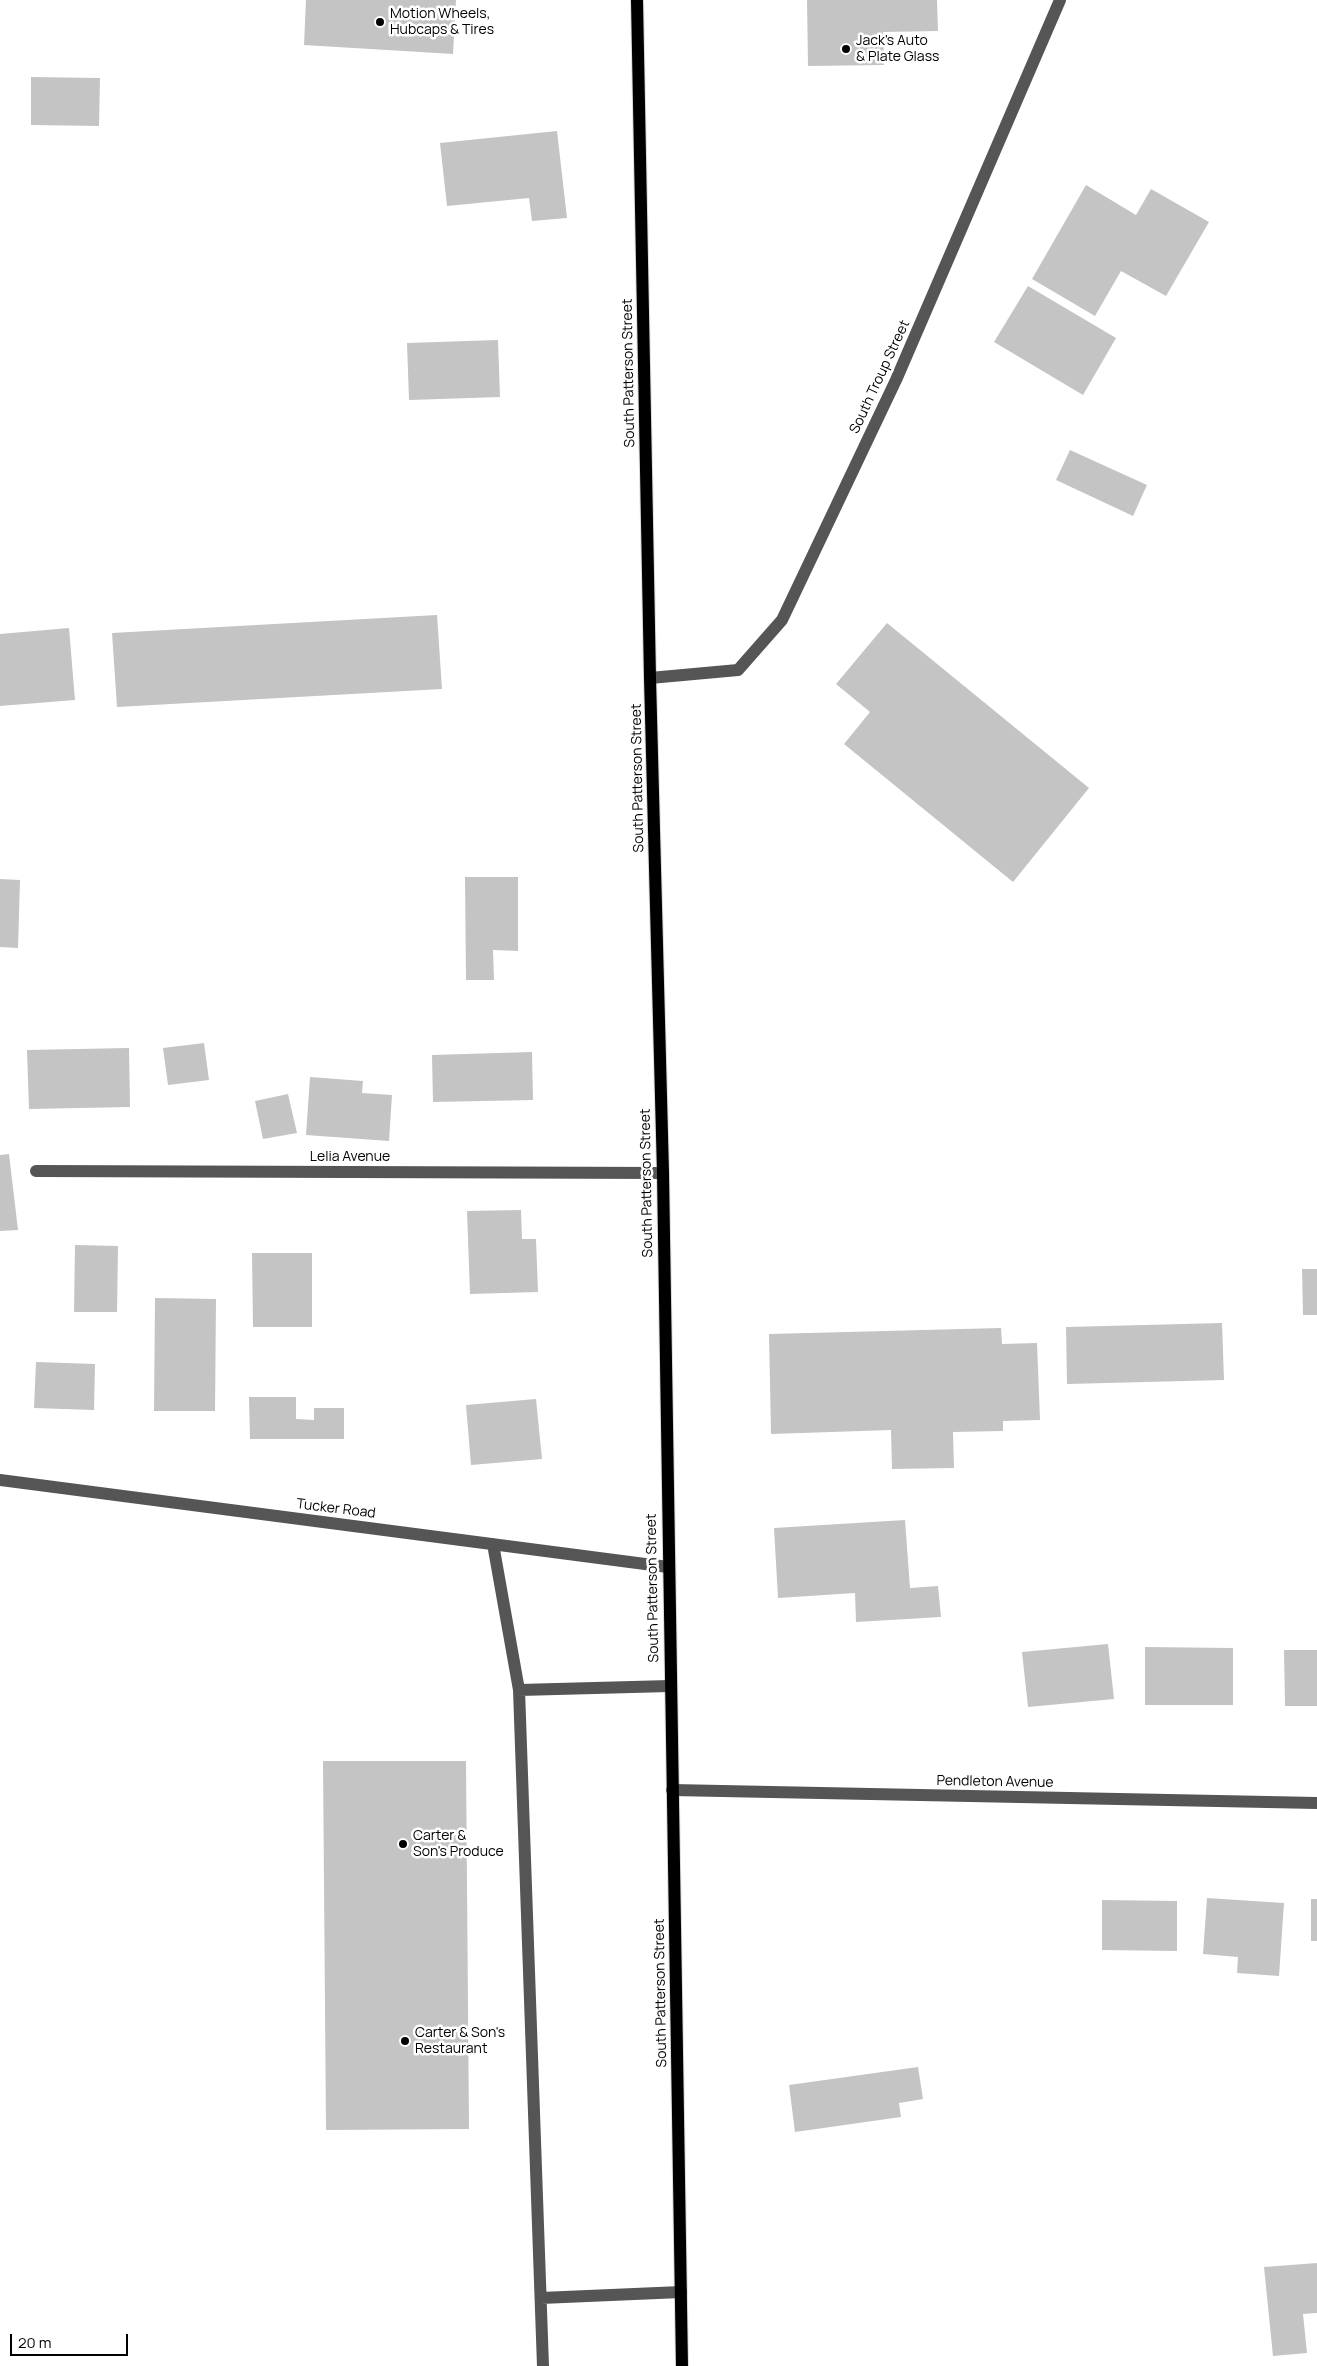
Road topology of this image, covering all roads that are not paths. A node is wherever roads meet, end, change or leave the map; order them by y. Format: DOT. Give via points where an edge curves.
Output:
graph roads {
  1 [pos="637,0"];
  2 [pos="1060,0"];
  3 [pos="650,678"];
  4 [pos="36,1171"];
  5 [pos="663,1173"];
  6 [pos="0,1480"];
  7 [pos="493,1544"];
  8 [pos="668,1567"];
  9 [pos="670,1686"];
  10 [pos="519,1690"];
  11 [pos="672,1790"];
  12 [pos="1317,1804"];
  13 [pos="681,2292"];
  14 [pos="541,2298"];
  15 [pos="544,2366"];
  16 [pos="682,2366"];
  1 -- 3 [label="main road, South Patterson Street"];
  2 -- 3 [label="street, South Troup Street" via="896,380 782,620 738,670"];
  3 -- 5 [label="main road, South Patterson Street"];
  4 -- 5 [label="street, Lelia Avenue"];
  5 -- 8 [label="main road, South Patterson Street"];
  6 -- 7 [label="street, Tucker Road"];
  7 -- 8 [label="street, Tucker Road"];
  7 -- 10 [label="street"];
  8 -- 9 [label="main road, South Patterson Street"];
  9 -- 10 [label="street"];
  9 -- 11 [label="main road, South Patterson Street"];
  10 -- 14 [label="street"];
  11 -- 12 [label="street, Pendleton Avenue"];
  11 -- 13 [label="main road, South Patterson Street"];
  13 -- 14 [label="street"];
  13 -- 16 [label="main road, South Patterson Street"];
  14 -- 15 [label="street"];
}
